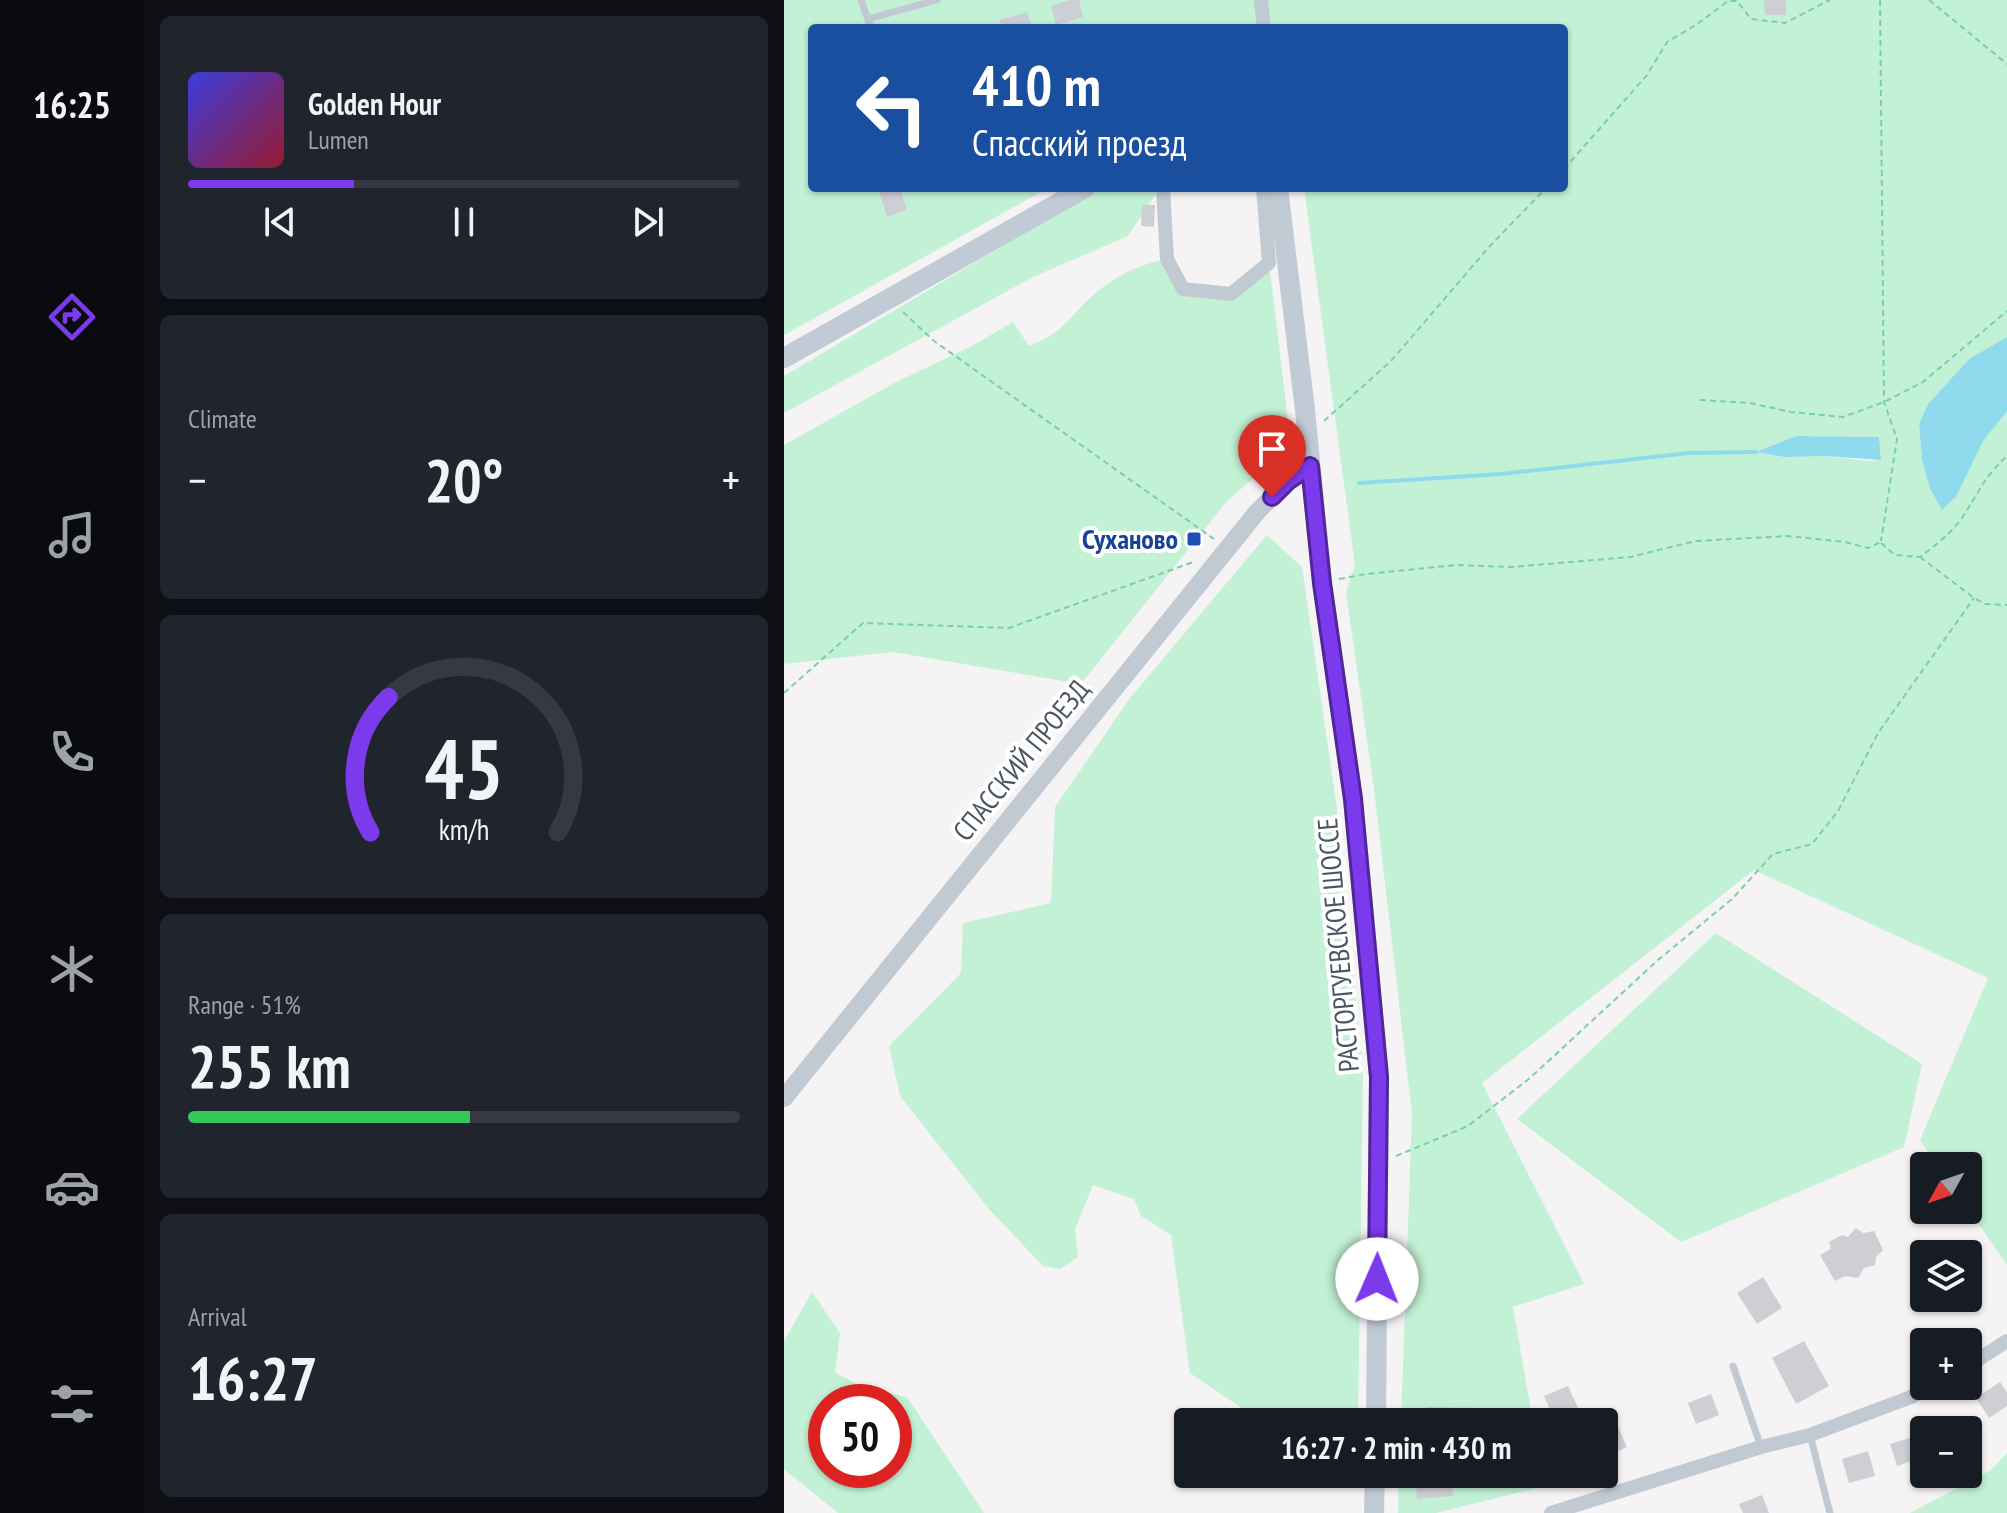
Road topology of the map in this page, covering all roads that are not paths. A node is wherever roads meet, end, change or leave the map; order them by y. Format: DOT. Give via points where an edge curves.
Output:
graph roads {
  1 [pos="861,0"];
  2 [pos="937,0"];
  3 [pos="1261,0"];
  4 [pos="870,24"];
  5 [pos="1264,24"];
  6 [pos="1078,192"];
  7 [pos="1163,192"];
  8 [pos="1263,192"];
  9 [pos="1278,192"];
  10 [pos="784,358"];
  11 [pos="1310,466"];
  12 [pos="784,1098"];
  13 [pos="2007,1341"];
  14 [pos="1982,1357"];
  15 [pos="1733,1366"];
  16 [pos="1910,1397"];
  17 [pos="1376,1408"];
  18 [pos="1810,1435"];
  19 [pos="1761,1447"];
  20 [pos="1375,1488"];
  21 [pos="1374,1513"];
  22 [pos="1551,1513"];
  23 [pos="1830,1513"];
  1 -- 4 [label="lane"];
  2 -- 4 [label="lane"];
  3 -- 5 [label="street"];
  6 -- 10 [label="main road"];
  7 -- 8 [label="street" via="1167,259 1183,289 1231,294 1269,263"];
  9 -- 11 [label="main road, РАСТОРГУЕВСКОЕ ШОССЕ"];
  11 -- 12 [label="street, СПАССКИЙ ПРОЕЗД" via="1257,512"];
  11 -- 17 [label="main road, РАСТОРГУЕВСКОЕ ШОССЕ" via="1353,799 1379,1077"];
  13 -- 14 [label="street"];
  15 -- 19 [label="lane"];
  16 -- 18 [label="street"];
  18 -- 19 [label="street"];
  18 -- 23 [label="lane"];
  19 -- 22 [label="street"];
  20 -- 21 [label="main road"];
}
